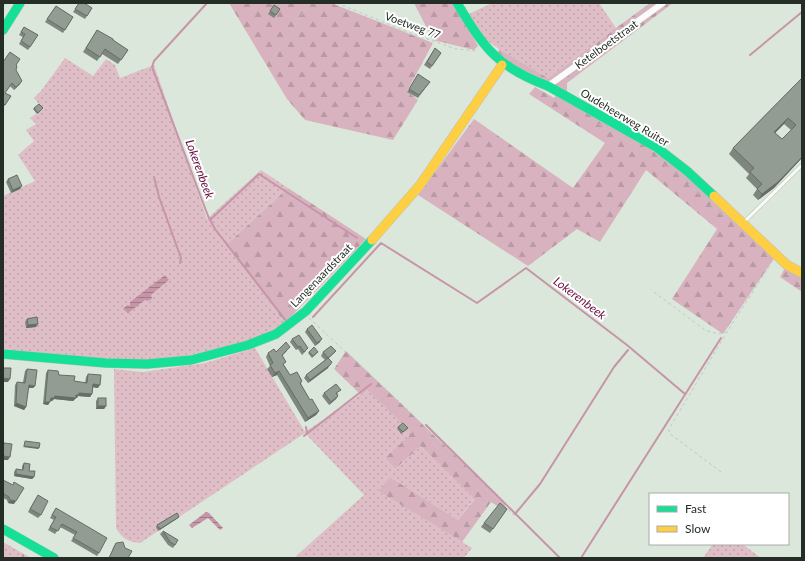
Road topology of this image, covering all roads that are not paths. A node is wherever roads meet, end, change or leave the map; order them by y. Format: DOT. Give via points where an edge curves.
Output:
graph roads {
  1 [pos="20,3"];
  2 [pos="457,3"];
  3 [pos="663,3"];
  4 [pos="3,30"];
  5 [pos="502,65"];
  6 [pos="548,86"];
  7 [pos="802,165"];
  8 [pos="743,223"];
  9 [pos="802,273"];
  10 [pos="3,354"];
  11 [pos="3,529"];
  12 [pos="54,558"];
  1 -- 4 [label="street"];
  2 -- 5 [label="street, Oudeheerweg Ruiter" via="486,50"];
  3 -- 6 [label="street, Ketelboetstraat"];
  5 -- 6 [label="street, Oudeheerweg Ruiter" via="530,80"];
  5 -- 10 [label="street, Langenaardstraat" via="420,185 359,255 303,313 276,334 248,345 191,360 147,364"];
  6 -- 8 [label="street, Oudeheerweg Ruiter" via="656,147 687,171"];
  7 -- 8 [label="lane"];
  8 -- 9 [label="street, Oudeheerweg Ruiter" via="787,265"];
  11 -- 12 [label="street"];
}
